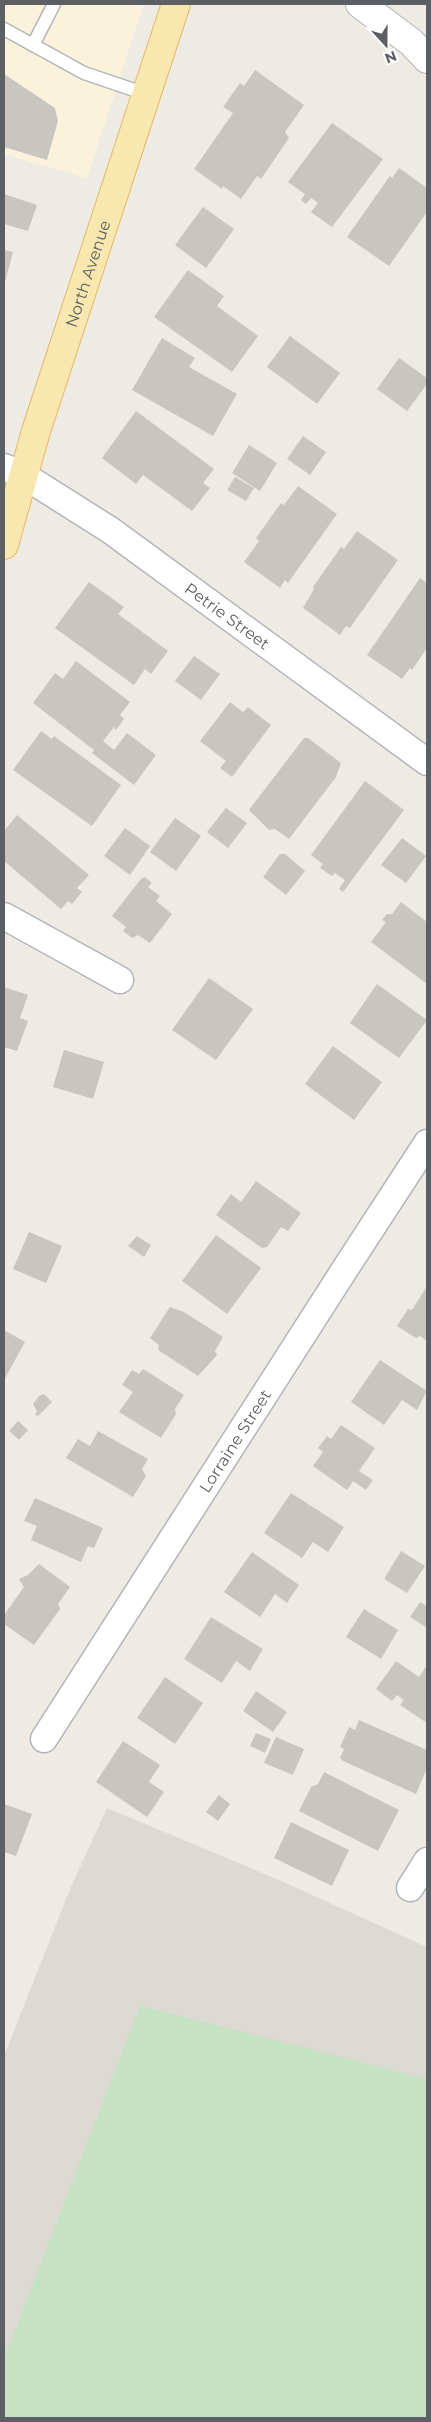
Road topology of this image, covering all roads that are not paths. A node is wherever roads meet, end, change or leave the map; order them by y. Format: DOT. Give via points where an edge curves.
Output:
graph roads {
  1 [pos="54,4"];
  2 [pos="176,4"];
  3 [pos="360,4"];
  4 [pos="4,29"];
  5 [pos="33,46"];
  6 [pos="422,49"];
  7 [pos="146,94"];
  8 [pos="13,471"];
  9 [pos="4,545"];
  10 [pos="427,762"];
  11 [pos="4,916"];
  12 [pos="120,980"];
  13 [pos="427,1143"];
  14 [pos="44,1739"];
  15 [pos="427,1860"];
  16 [pos="410,1888"];
  1 -- 5 [label="lane"];
  2 -- 7 [label="main road, North Avenue"];
  3 -- 6 [label="main road"];
  4 -- 5 [label="lane"];
  5 -- 7 [label="lane" via="84,73"];
  7 -- 8 [label="main road, North Avenue"];
  8 -- 9 [label="main road, North Avenue"];
  8 -- 10 [label="street, Petrie Street" via="110,530"];
  11 -- 12 [label="street"];
  13 -- 14 [label="street, Lorraine Street"];
  15 -- 16 [label="street"];
}
